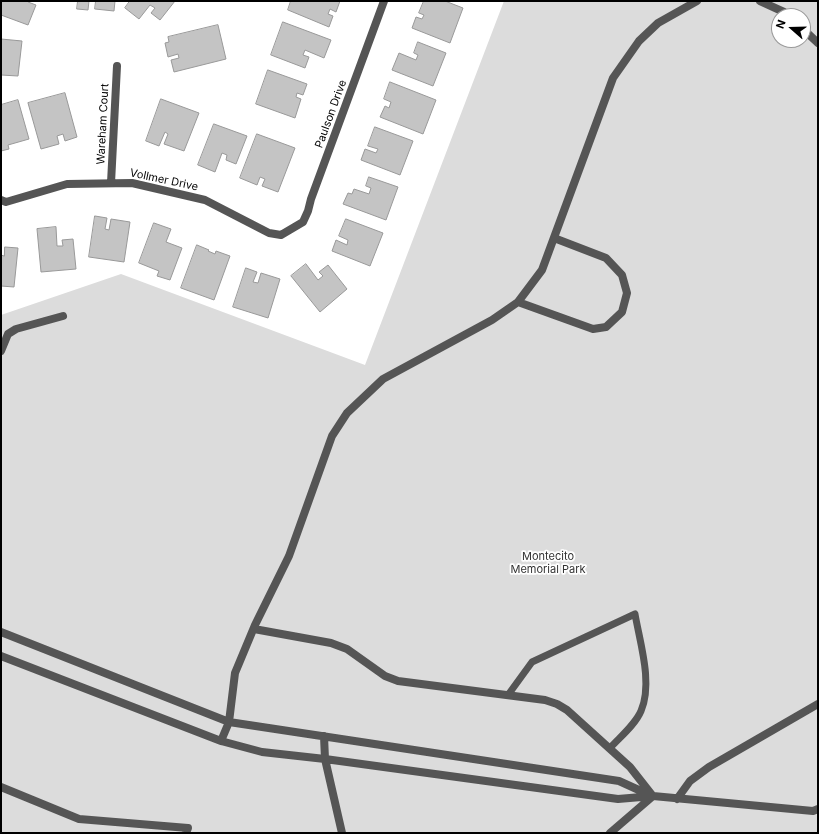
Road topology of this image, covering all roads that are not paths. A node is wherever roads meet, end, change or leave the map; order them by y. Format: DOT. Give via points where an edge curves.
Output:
graph roads {
  1 [pos="384,1"];
  2 [pos="698,1"];
  3 [pos="760,1"];
  4 [pos="775,8"];
  5 [pos="118,66"];
  6 [pos="111,183"];
  7 [pos="1,200"];
  8 [pos="292,229"];
  9 [pos="554,238"];
  10 [pos="518,302"];
  11 [pos="62,316"];
  12 [pos="1,351"];
  13 [pos="254,629"];
  14 [pos="1,632"];
  15 [pos="1,656"];
  16 [pos="508,695"];
  17 [pos="818,704"];
  18 [pos="229,722"];
  19 [pos="324,736"];
  20 [pos="221,741"];
  21 [pos="610,748"];
  22 [pos="325,759"];
  23 [pos="1,787"];
  24 [pos="653,796"];
  25 [pos="677,799"];
  26 [pos="816,811"];
  27 [pos="186,833"];
  28 [pos="342,833"];
  29 [pos="610,833"];
  1 -- 8 [label="street, Paulson Drive" via="308,211 303,222"];
  2 -- 9 [label="street" via="658,23 639,41 613,78"];
  3 -- 4 [label="street"];
  5 -- 6 [label="street, Wareham Court"];
  6 -- 7 [label="street, Vollmer Drive" via="67,184 6,202"];
  6 -- 8 [label="street, Vollmer Drive" via="132,183 205,200 269,233 281,235"];
  9 -- 10 [label="street" via="542,270"];
  9 -- 10 [label="street" via="606,258 622,274 627,293 622,312 606,327 593,329"];
  10 -- 13 [label="street" via="492,320 383,379 347,413 332,436 289,556"];
  11 -- 12 [label="street" via="16,329 8,334"];
  13 -- 16 [label="street" via="331,643 347,649 385,676 398,681"];
  13 -- 18 [label="street" via="236,673"];
  14 -- 18 [label="street"];
  15 -- 20 [label="street"];
  16 -- 21 [label="street" via="557,704"];
  16 -- 21 [label="lane" via="532,662 635,614 646,676 646,696 641,712"];
  17 -- 25 [label="street" via="709,767 690,781"];
  18 -- 19 [label="street"];
  18 -- 20 [label="street"];
  19 -- 22 [label="street"];
  19 -- 24 [label="street" via="619,781"];
  20 -- 22 [label="street" via="262,752"];
  21 -- 24 [label="street" via="630,767"];
  22 -- 24 [label="street" via="618,799"];
  22 -- 28 [label="street"];
  23 -- 27 [label="street" via="79,819 188,828"];
  24 -- 25 [label="street"];
  24 -- 29 [label="street"];
  25 -- 26 [label="street"];
}
